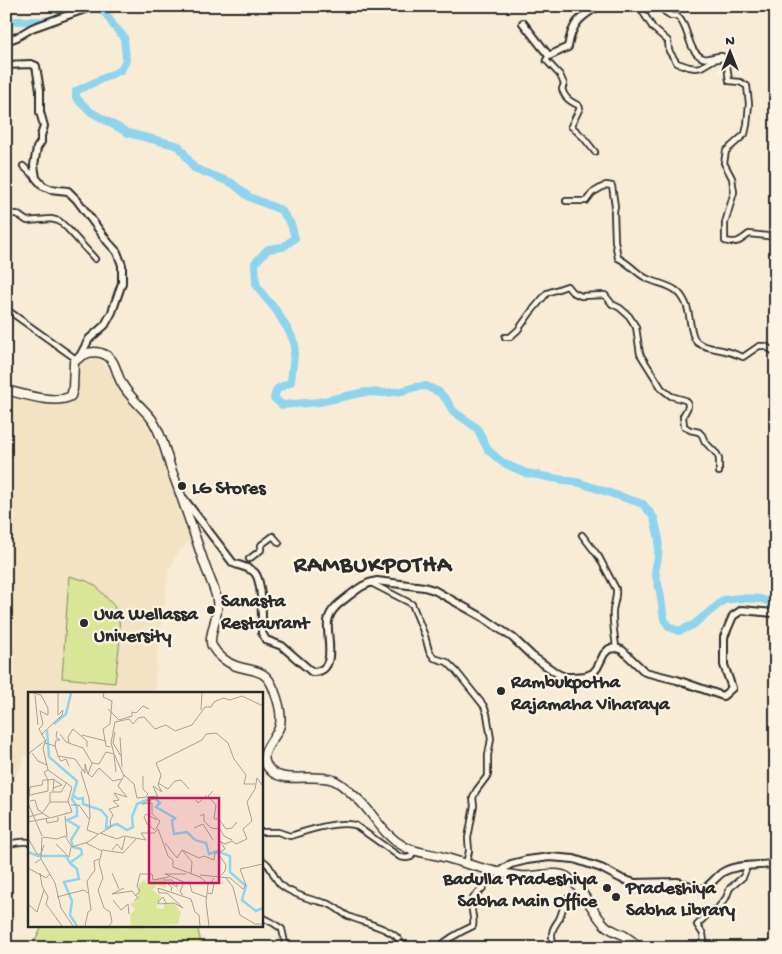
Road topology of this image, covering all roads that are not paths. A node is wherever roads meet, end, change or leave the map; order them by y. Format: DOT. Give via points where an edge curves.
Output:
graph roads {
  1 [pos="598,6"];
  2 [pos="640,6"];
  3 [pos="662,6"];
  4 [pos="92,7"];
  5 [pos="524,23"];
  6 [pos="6,41"];
  7 [pos="549,56"];
  8 [pos="723,58"];
  9 [pos="6,65"];
  10 [pos="595,152"];
  11 [pos="23,166"];
  12 [pos="36,178"];
  13 [pos="566,200"];
  14 [pos="6,211"];
  15 [pos="776,237"];
  16 [pos="95,259"];
  17 [pos="6,309"];
  18 [pos="505,337"];
  19 [pos="776,350"];
  20 [pos="78,358"];
  21 [pos="6,390"];
  22 [pos="719,472"];
  23 [pos="180,494"];
  24 [pos="582,535"];
  25 [pos="279,543"];
  26 [pos="249,559"];
  27 [pos="370,582"];
  28 [pos="775,611"];
  29 [pos="616,648"];
  30 [pos="262,832"];
  31 [pos="28,842"];
  32 [pos="6,845"];
  33 [pos="414,851"];
  34 [pos="262,860"];
  35 [pos="776,863"];
  36 [pos="466,864"];
  37 [pos="746,870"];
  38 [pos="496,873"];
  39 [pos="586,899"];
  40 [pos="262,917"];
  41 [pos="287,948"];
  42 [pos="402,948"];
  43 [pos="438,948"];
  44 [pos="550,948"];
  45 [pos="640,948"];
  46 [pos="696,948"];
  1 -- 7 [label="street" via="576,22 568,47"];
  2 -- 8 [label="street" via="653,28 668,41 677,63 696,68"];
  3 -- 8 [label="street" via="670,16 682,19 694,51 702,58 719,55"];
  4 -- 6 [label="street" via="32,28"];
  5 -- 7 [label="street"];
  7 -- 10 [label="street" via="546,60 560,75 565,97 580,108 571,126"];
  8 -- 15 [label="street" via="729,81 747,86 749,104 745,134 726,151 724,163 732,178 734,192 724,223 725,240 732,242 749,234"];
  9 -- 12 [label="street" via="36,66 44,126 34,165"];
  11 -- 12 [label="street"];
  12 -- 20 [label="street" via="44,186 68,192 77,200 117,252 122,265 122,283 112,312"];
  13 -- 19 [label="street" via="586,201 592,193 606,185 612,186 618,258 645,278 679,292 687,305 696,342 743,357 759,346"];
  14 -- 16 [label="street" via="27,221 59,221"];
  17 -- 20 [label="street"];
  18 -- 22 [label="street" via="518,330 547,294 558,289 567,286 581,296 605,295 636,327 640,354 662,389 688,403 683,416 684,426 699,432 717,454"];
  20 -- 21 [label="highway" via="73,366 69,398 52,399"];
  20 -- 23 [label="highway" via="85,353 97,353 110,359 121,383 151,419"];
  23 -- 27 [label="street" via="233,563 255,573 260,586 262,634 266,640 282,646 312,672 319,672 329,661 328,620 333,608"];
  23 -- 33 [label="highway" via="218,603 210,640 212,646 228,663 264,675 274,690 281,718 264,754 266,765 282,776 326,778 337,782 361,802 388,835"];
  24 -- 29 [label="street" via="616,589 613,608"];
  25 -- 26 [label="street" via="273,536"];
  27 -- 29 [label="street" via="434,590 484,618 565,677 593,673 604,654"];
  27 -- 36 [label="street" via="412,604 429,651 434,658 447,662 456,670 487,714 491,739 488,775 473,798"];
  28 -- 29 [label="street" via="742,610 732,616 724,637 724,665 732,688 723,696 645,672"];
  30 -- 33 [label="street" via="290,836 319,826 350,824 400,857 411,858"];
  31 -- 32 [label="street"];
  33 -- 36 [label="highway"];
  34 -- 42 [label="street" via="282,886 387,930 399,939"];
  35 -- 38 [label="street" via="740,866 724,872 704,888 678,882 635,883 574,859 550,857 511,864"];
  36 -- 38 [label="highway"];
  37 -- 46 [label="street" via="717,909 697,925 704,942"];
  38 -- 39 [label="highway" via="523,877 563,875"];
  38 -- 43 [label="street" via="472,898 473,926"];
  39 -- 44 [label="street" via="568,898 565,902 555,924"];
  39 -- 45 [label="highway" via="604,925 626,936"];
  40 -- 41 [label="street" via="282,929"];
}
